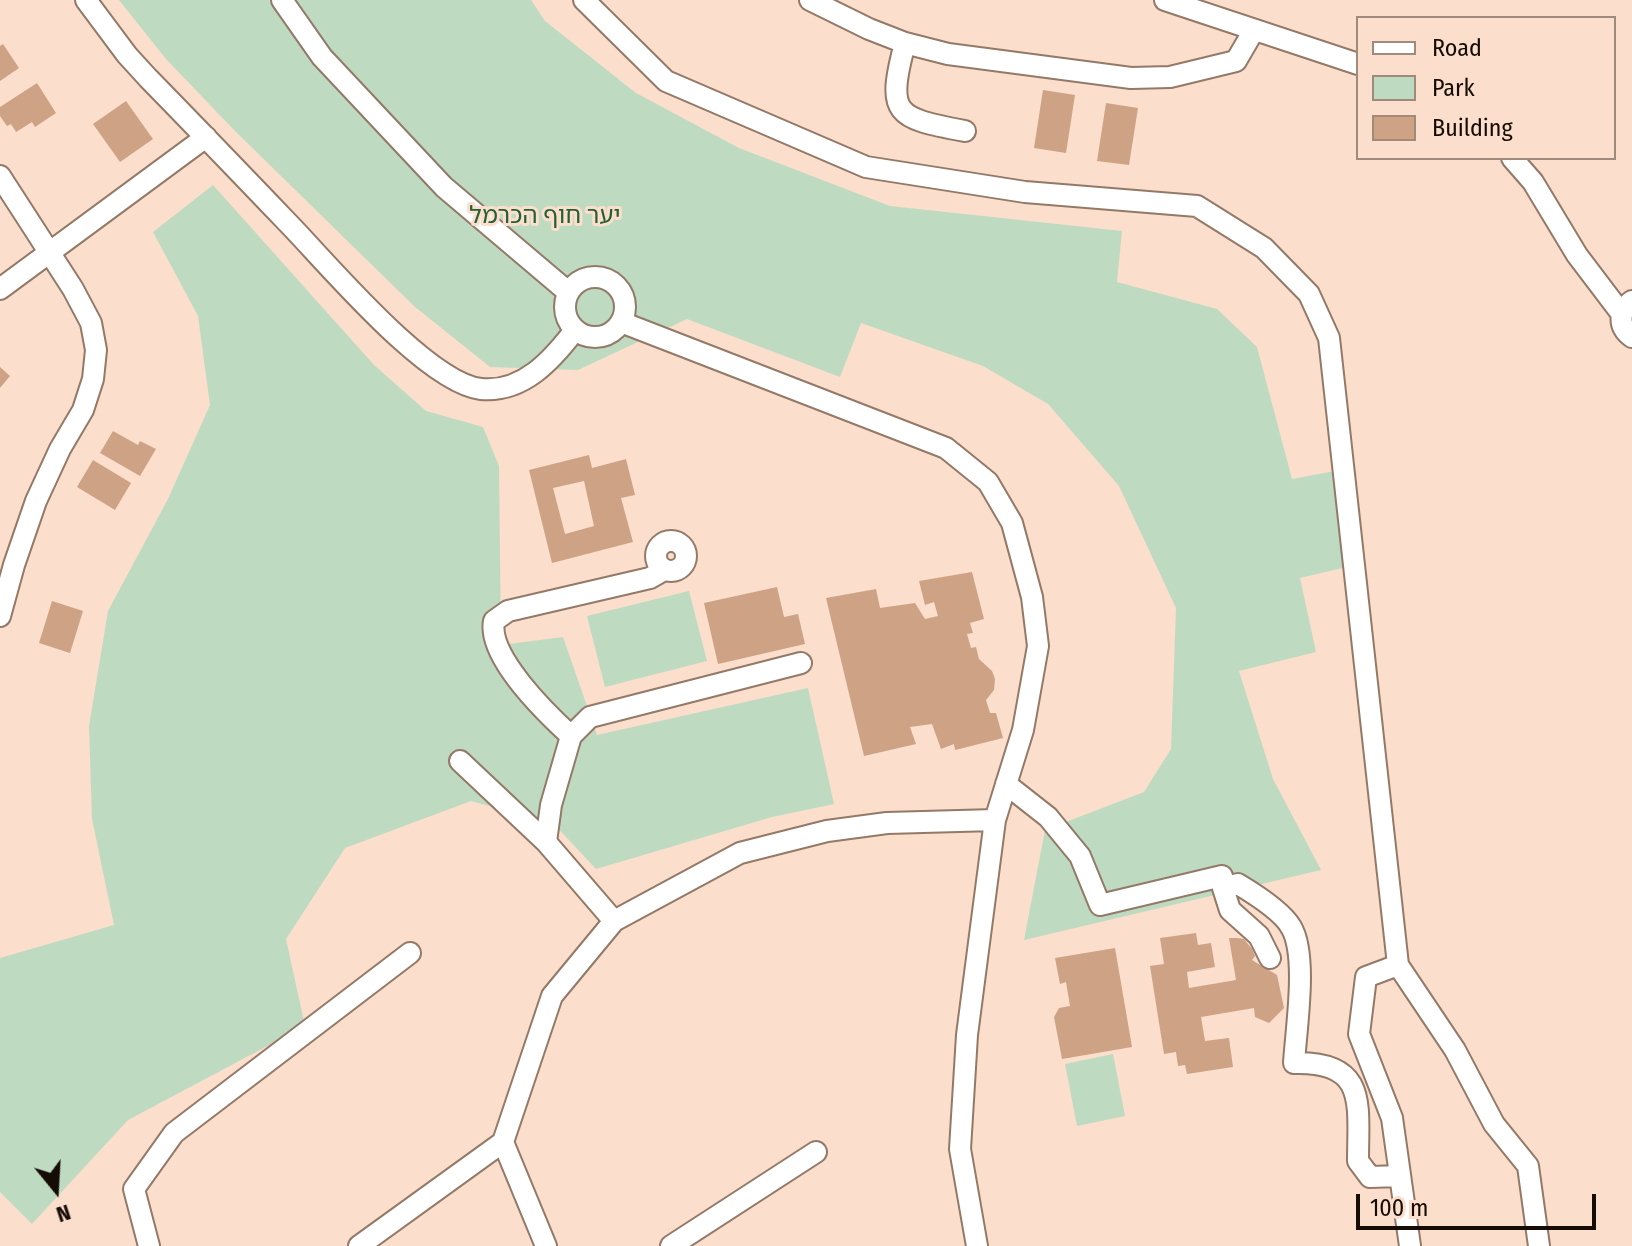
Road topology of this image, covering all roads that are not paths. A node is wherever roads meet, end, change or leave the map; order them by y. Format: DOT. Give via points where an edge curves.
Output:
graph roads {
  1 [pos="86,0"];
  2 [pos="282,0"];
  3 [pos="584,0"];
  4 [pos="810,0"];
  5 [pos="1165,0"];
  6 [pos="1254,30"];
  7 [pos="905,43"];
  8 [pos="1356,63"];
  9 [pos="965,131"];
  10 [pos="206,137"];
  11 [pos="1514,160"];
  12 [pos="0,176"];
  13 [pos="49,252"];
  14 [pos="0,289"];
  15 [pos="568,292"];
  16 [pos="1627,307"];
  17 [pos="621,322"];
  18 [pos="575,330"];
  19 [pos="1632,337"];
  20 [pos="664,570"];
  21 [pos="0,616"];
  22 [pos="801,663"];
  23 [pos="571,736"];
  24 [pos="460,761"];
  25 [pos="1006,784"];
  26 [pos="995,820"];
  27 [pos="546,842"];
  28 [pos="1223,888"];
  29 [pos="614,921"];
  30 [pos="410,953"];
  31 [pos="1270,958"];
  32 [pos="1398,965"];
  33 [pos="503,1142"];
  34 [pos="816,1152"];
  35 [pos="1400,1176"];
  36 [pos="149,1246"];
  37 [pos="359,1246"];
  38 [pos="546,1246"];
  39 [pos="671,1246"];
  40 [pos="977,1246"];
  41 [pos="1410,1246"];
  42 [pos="1539,1246"];
  1 -- 10 [label="street" via="127,55"];
  2 -- 15 [label="street" via="322,57 444,187"];
  3 -- 32 [label="street" via="666,81 866,167 1025,192 1197,206 1264,248 1309,294 1331,353"];
  4 -- 7 [label="street"];
  5 -- 6 [label="street"];
  6 -- 7 [label="street" via="1236,61 1149,78 948,54"];
  6 -- 8 [label="street"];
  7 -- 9 [label="street" via="895,85 902,109 914,120"];
  10 -- 13 [label="street"];
  10 -- 18 [label="street" via="407,344 461,383 480,389 521,381 553,358"];
  11 -- 16 [label="street" via="1577,255"];
  12 -- 13 [label="street"];
  13 -- 14 [label="street"];
  13 -- 21 [label="street" via="91,323 96,350 93,379 83,410 36,501"];
  15 -- 17 [label="street" via="582,279 610,280 625,304"];
  15 -- 18 [label="street" via="564,313"];
  16 -- 19 [label="street" via="1622,326"];
  17 -- 18 [label="street" via="605,336 584,336"];
  17 -- 25 [label="street" via="946,448 988,482 1012,523 1032,597 1038,646 1023,730"];
  20 -- 23 [label="street" via="650,578 508,611 494,621 495,638 510,669"];
  22 -- 23 [label="street" via="590,717"];
  23 -- 27 [label="street"];
  24 -- 27 [label="street"];
  25 -- 26 [label="street"];
  25 -- 28 [label="street" via="1048,817 1080,856 1100,905 1222,876"];
  26 -- 29 [label="street" via="872,825 740,853"];
  26 -- 40 [label="street" via="967,1035 960,1149"];
  27 -- 29 [label="street"];
  28 -- 31 [label="street" via="1230,910 1259,936"];
  28 -- 35 [label="street" via="1238,884 1284,917 1296,937 1300,965 1294,1063 1318,1062 1344,1074 1358,1101 1362,1169 1370,1177"];
  29 -- 33 [label="street" via="552,996"];
  30 -- 36 [label="street" via="174,1133 134,1189"];
  32 -- 35 [label="street" via="1366,977 1359,1034 1392,1118"];
  32 -- 42 [label="street" via="1455,1050 1494,1124 1528,1166"];
  33 -- 37 [label="street"];
  33 -- 38 [label="street"];
  34 -- 39 [label="street"];
  35 -- 41 [label="street"];
}
